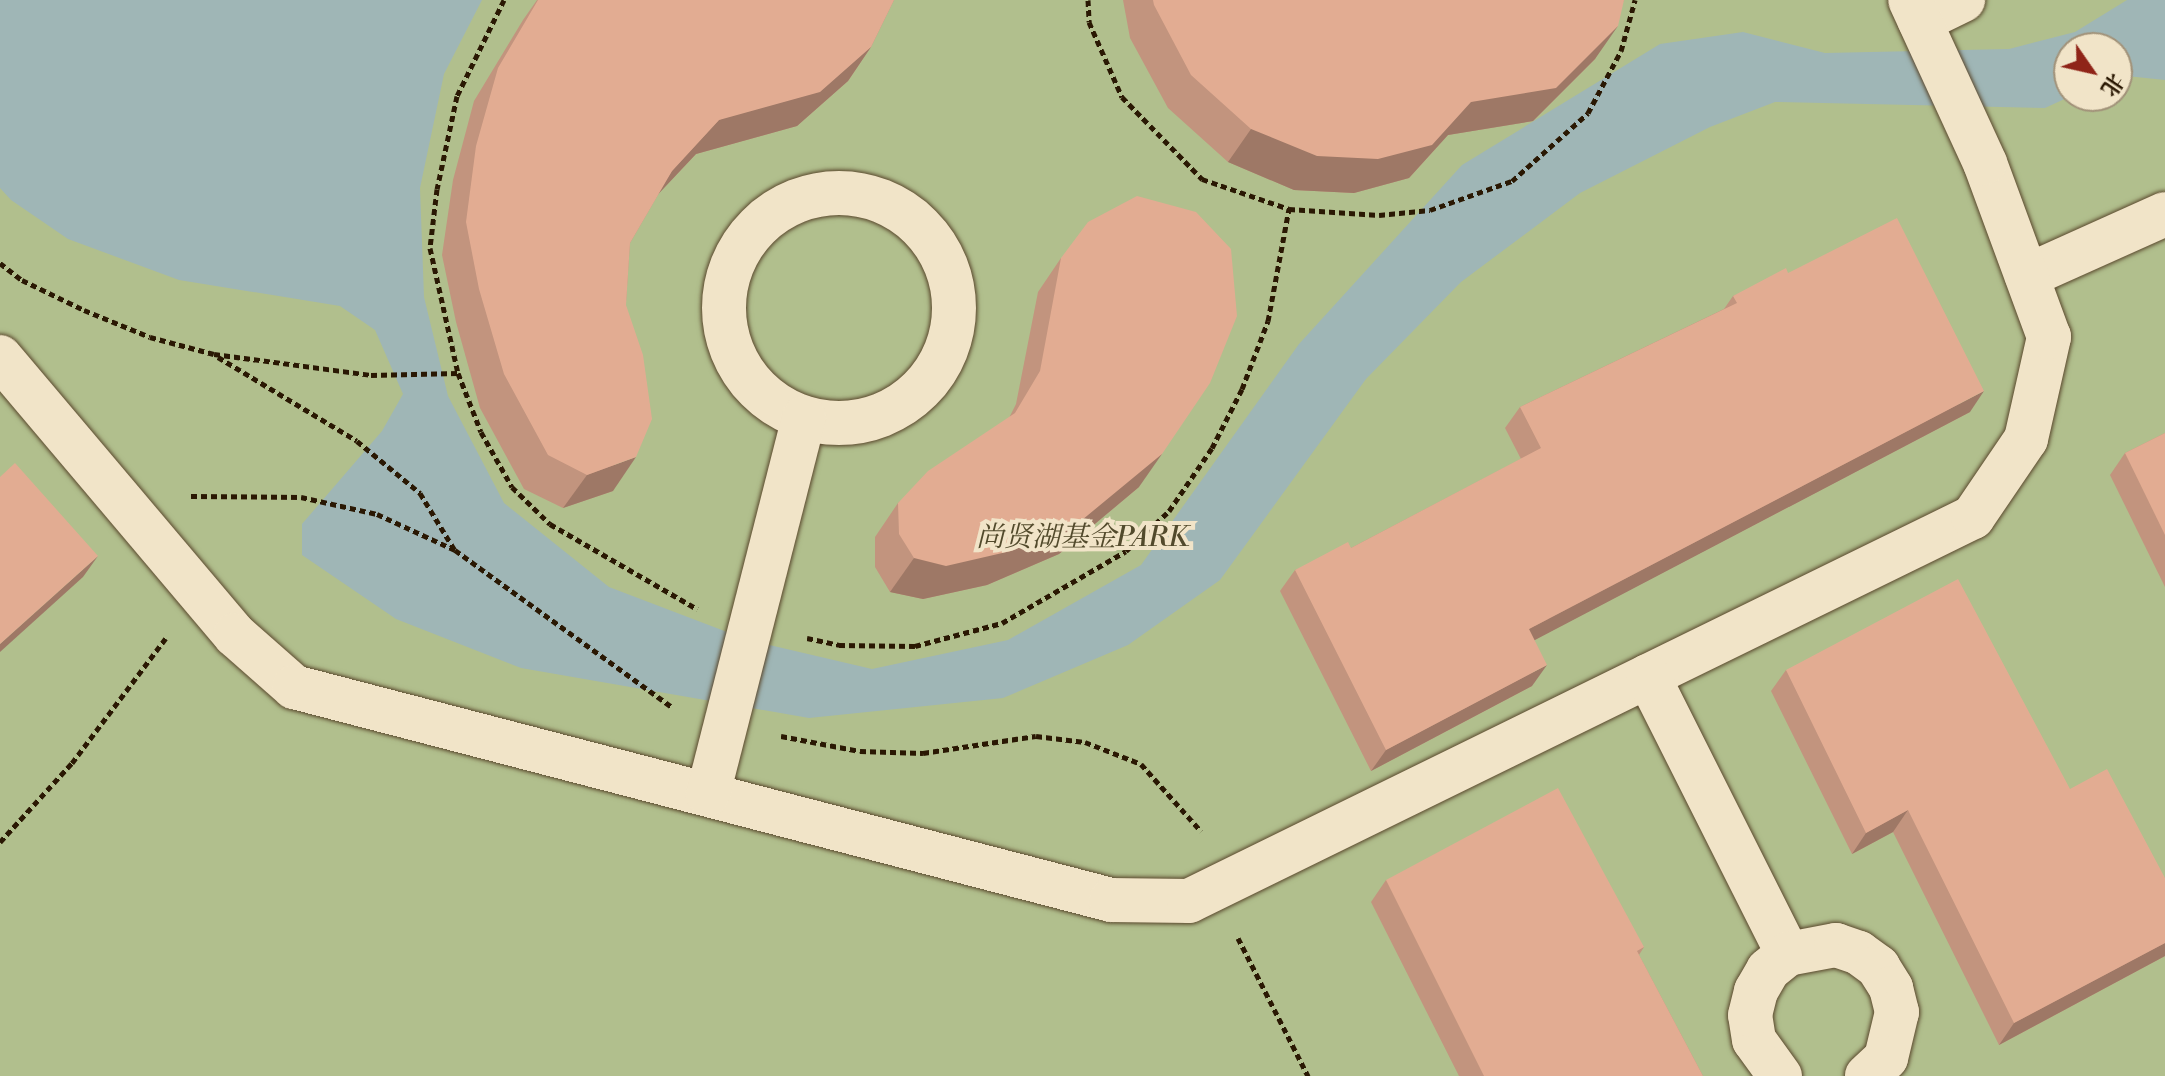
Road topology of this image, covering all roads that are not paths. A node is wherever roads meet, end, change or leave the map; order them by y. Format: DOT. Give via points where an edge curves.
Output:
graph roads {
  1 [pos="1963,0"];
  2 [pos="1915,10"];
  3 [pos="2165,214"];
  4 [pos="2027,276"];
  5 [pos="0,357"];
  6 [pos="804,418"];
  7 [pos="1648,676"];
  8 [pos="708,794"];
  9 [pos="1788,954"];
  10 [pos="1780,1076"];
  11 [pos="1867,1076"];
  1 -- 2 [label="street"];
  2 -- 4 [label="street" via="1985,163"];
  3 -- 4 [label="street"];
  4 -- 7 [label="street" via="2049,337 2026,439 1973,517"];
  5 -- 8 [label="street" via="235,635 294,687"];
  6 -- 6 [label="street" via="772,402 738,362 728,338 723,298 734,260 757,227 789,204 827,192 867,195 903,211 933,239 949,271 955,306 950,343 933,375 908,401 876,418 840,424"];
  6 -- 8 [label="street"];
  7 -- 8 [label="street" via="1189,901 1111,900"];
  7 -- 9 [label="street"];
  9 -- 10 [label="street" via="1768,970 1750,1015 1754,1040"];
  9 -- 11 [label="street" via="1836,945 1859,953 1891,988 1895,1036 1886,1058"];
}
